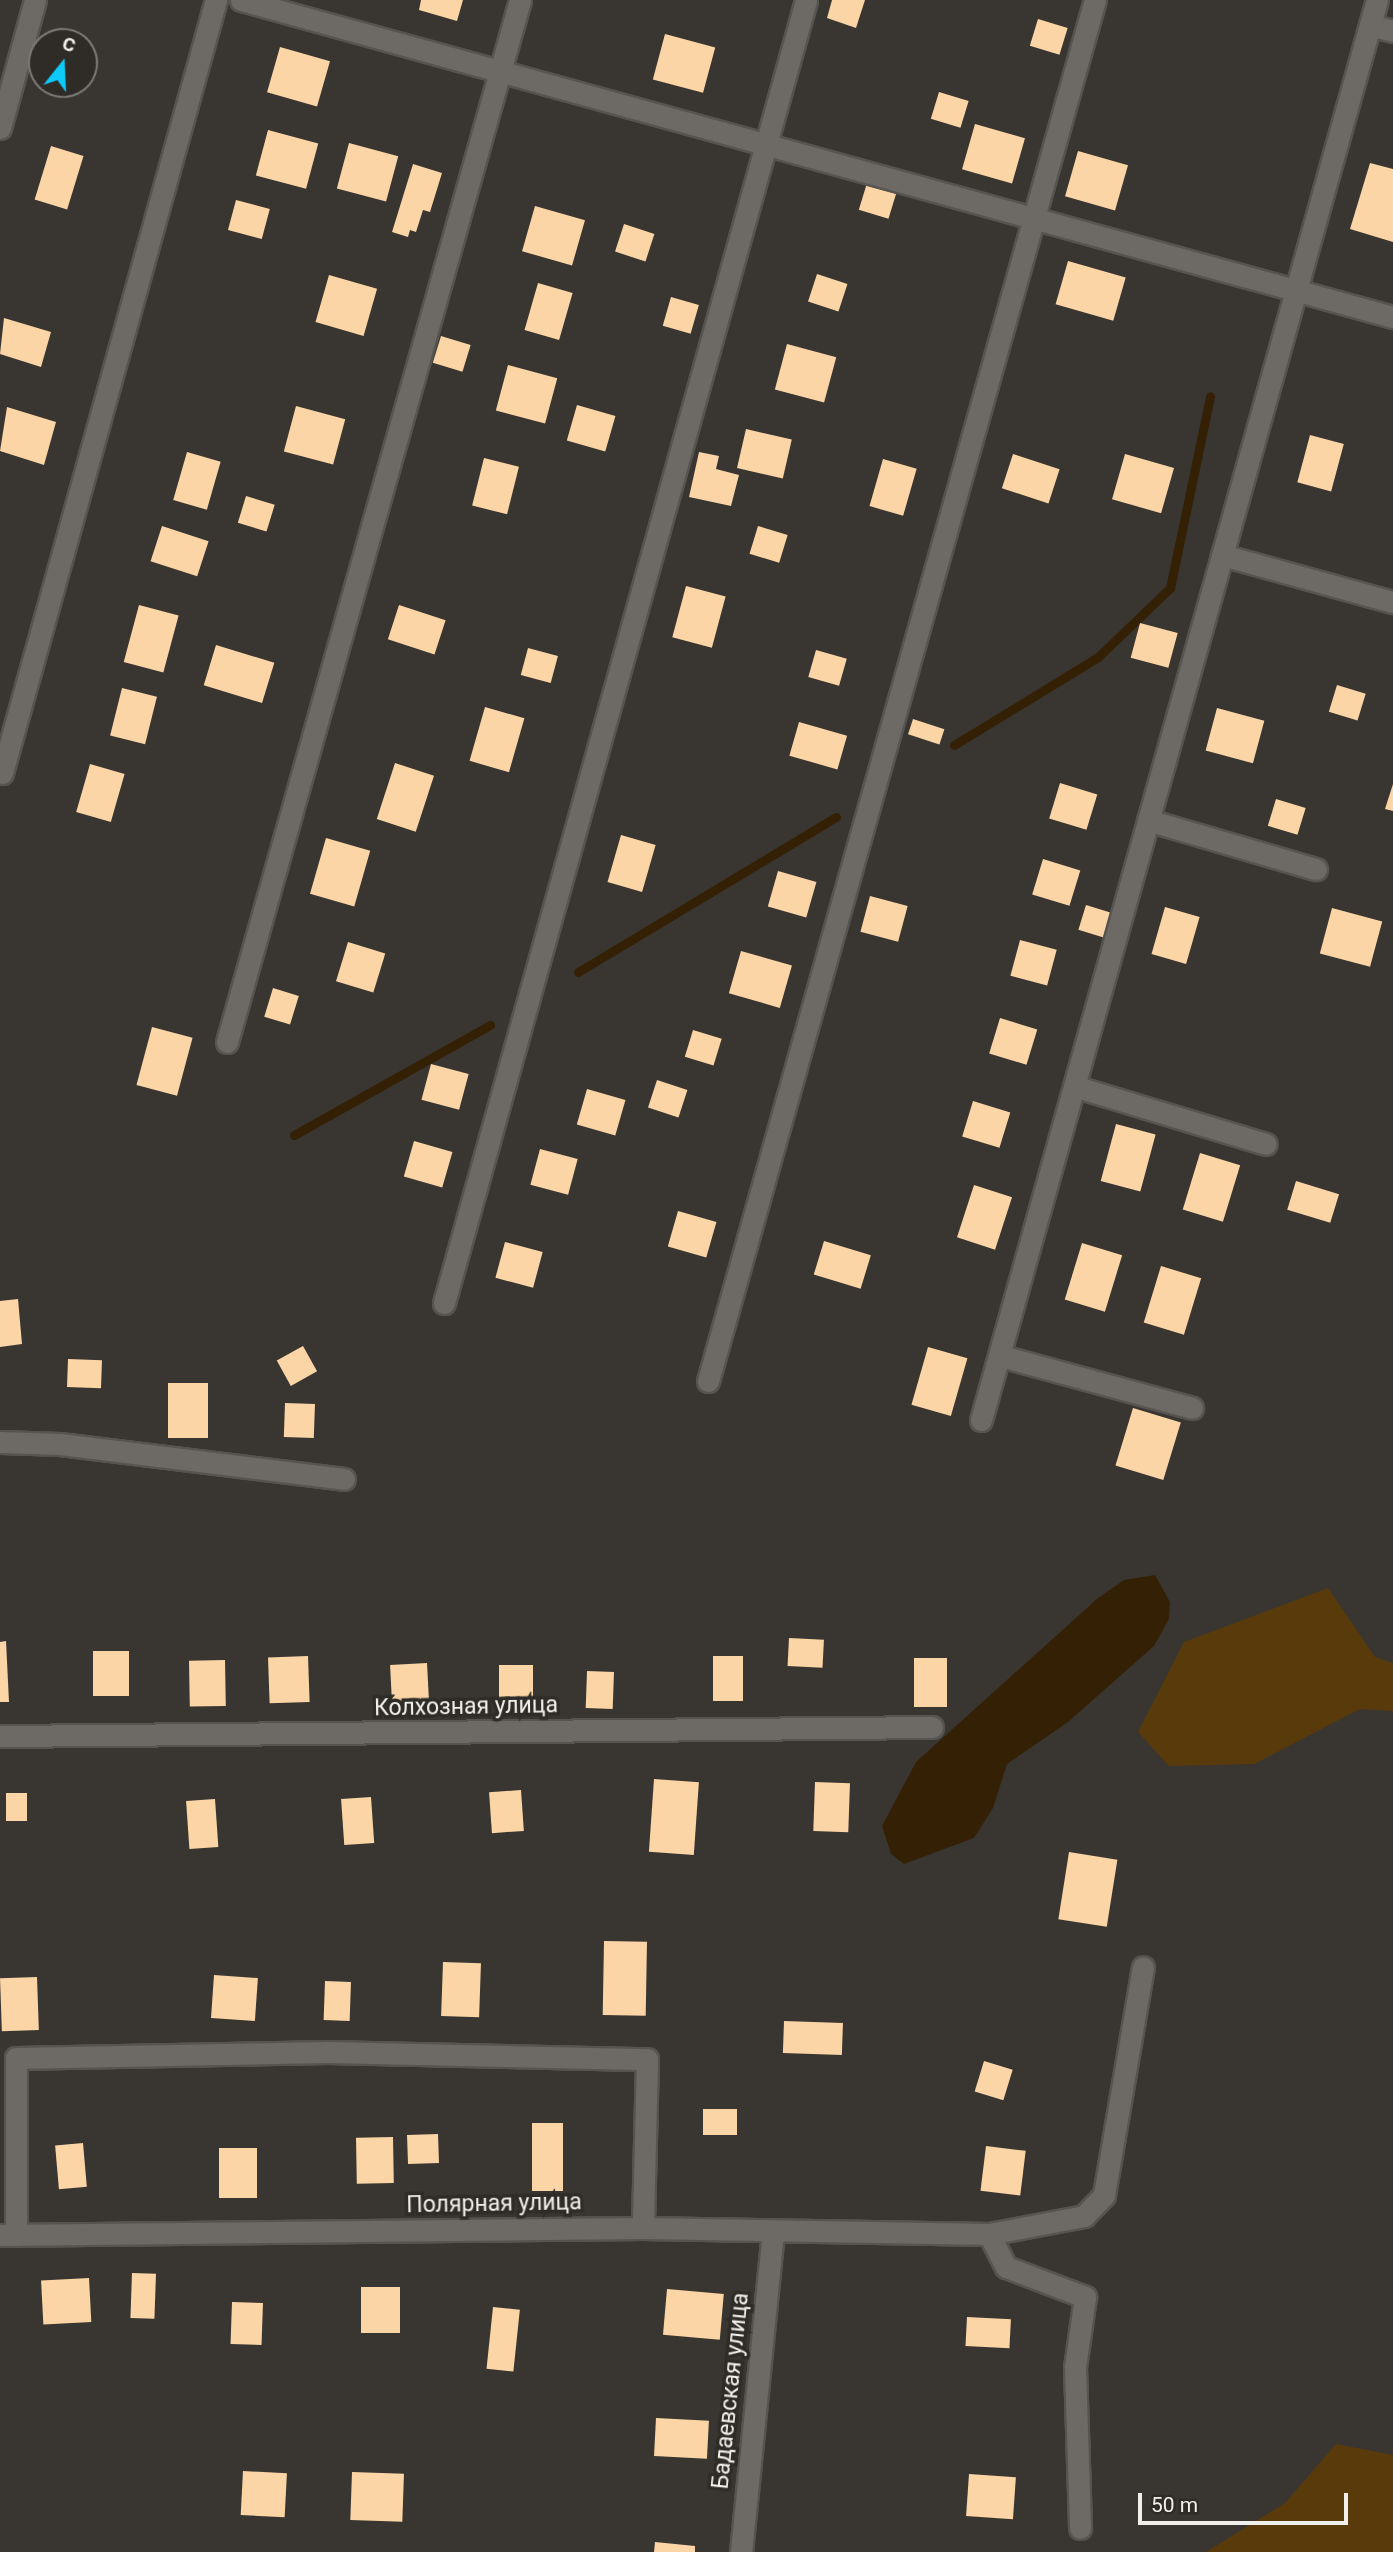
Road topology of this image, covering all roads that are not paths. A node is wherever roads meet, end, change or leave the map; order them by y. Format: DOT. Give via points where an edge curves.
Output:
graph roads {
  1 [pos="35,0"];
  2 [pos="216,0"];
  3 [pos="242,0"];
  4 [pos="520,0"];
  5 [pos="806,0"];
  6 [pos="1095,0"];
  7 [pos="1377,0"];
  8 [pos="1370,25"];
  9 [pos="1393,31"];
  10 [pos="500,71"];
  11 [pos="0,128"];
  12 [pos="766,144"];
  13 [pos="1034,218"];
  14 [pos="1295,289"];
  15 [pos="1393,317"];
  16 [pos="1222,555"];
  17 [pos="1393,602"];
  18 [pos="2,773"];
  19 [pos="1148,820"];
  20 [pos="1316,869"];
  21 [pos="227,1042"];
  22 [pos="1077,1087"];
  23 [pos="1266,1144"];
  24 [pos="444,1303"];
  25 [pos="1001,1356"];
  26 [pos="708,1381"];
  27 [pos="1192,1408"];
  28 [pos="981,1420"];
  29 [pos="0,1442"];
  30 [pos="344,1479"];
  31 [pos="932,1727"];
  32 [pos="0,1736"];
  33 [pos="1143,1967"];
  34 [pos="643,2228"];
  35 [pos="773,2234"];
  36 [pos="989,2234"];
  37 [pos="8,2235"];
  38 [pos="1080,2528"];
  39 [pos="741,2552"];
  1 -- 11 [label="street"];
  2 -- 18 [label="street"];
  3 -- 10 [label="street"];
  4 -- 10 [label="street"];
  5 -- 12 [label="street"];
  6 -- 13 [label="street"];
  7 -- 8 [label="street"];
  8 -- 9 [label="street"];
  8 -- 14 [label="street"];
  10 -- 12 [label="street"];
  10 -- 21 [label="street"];
  12 -- 13 [label="street"];
  12 -- 24 [label="street"];
  13 -- 14 [label="street"];
  13 -- 26 [label="street"];
  14 -- 15 [label="street"];
  14 -- 16 [label="street"];
  16 -- 17 [label="street"];
  16 -- 19 [label="street"];
  19 -- 20 [label="street"];
  19 -- 22 [label="street"];
  22 -- 23 [label="street"];
  22 -- 25 [label="street"];
  25 -- 27 [label="street"];
  25 -- 28 [label="street"];
  29 -- 30 [label="street" via="60,1444"];
  31 -- 32 [label="street, Колхозная улица"];
  33 -- 36 [label="street, Полярная улица" via="1104,2195 1083,2216"];
  34 -- 35 [label="street, Полярная улица"];
  34 -- 37 [label="street, Полярная улица"];
  34 -- 37 [label="street" via="647,2059 328,2052 16,2058"];
  35 -- 36 [label="street, Полярная улица"];
  35 -- 39 [label="street, Бадаевская улица"];
  36 -- 38 [label="street" via="1006,2267 1084,2297 1075,2367"];
}
